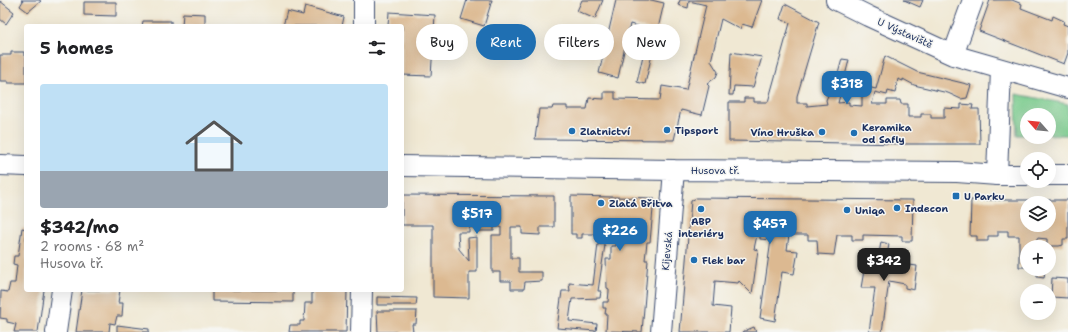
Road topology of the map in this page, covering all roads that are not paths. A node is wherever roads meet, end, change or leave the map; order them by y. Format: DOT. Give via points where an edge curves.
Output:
graph roads {
  1 [pos="364,0"];
  2 [pos="836,0"];
  3 [pos="973,0"];
  4 [pos="364,24"];
  5 [pos="953,55"];
  6 [pos="1001,69"];
  7 [pos="1068,88"];
  8 [pos="0,166"];
  9 [pos="24,166"];
  10 [pos="404,166"];
  11 [pos="674,170"];
  12 [pos="997,175"];
  13 [pos="1020,175"];
  14 [pos="1056,175"];
  15 [pos="1068,175"];
  16 [pos="62,292"];
  17 [pos="362,292"];
  18 [pos="56,332"];
  19 [pos="361,332"];
  20 [pos="661,332"];
  1 -- 4 [label="street"];
  2 -- 5 [label="street, U Výstaviště"];
  3 -- 5 [label="street"];
  5 -- 6 [label="street, U Výstaviště"];
  6 -- 7 [label="street, U Výstaviště"];
  6 -- 12 [label="street"];
  8 -- 9 [label="street"];
  10 -- 11 [label="street, Husova tř."];
  11 -- 12 [label="street, Husova tř." via="956,172"];
  11 -- 20 [label="street, Kijevská"];
  12 -- 13 [label="street, Husova tř."];
  14 -- 15 [label="street"];
  16 -- 18 [label="street"];
  17 -- 19 [label="street"];
}
